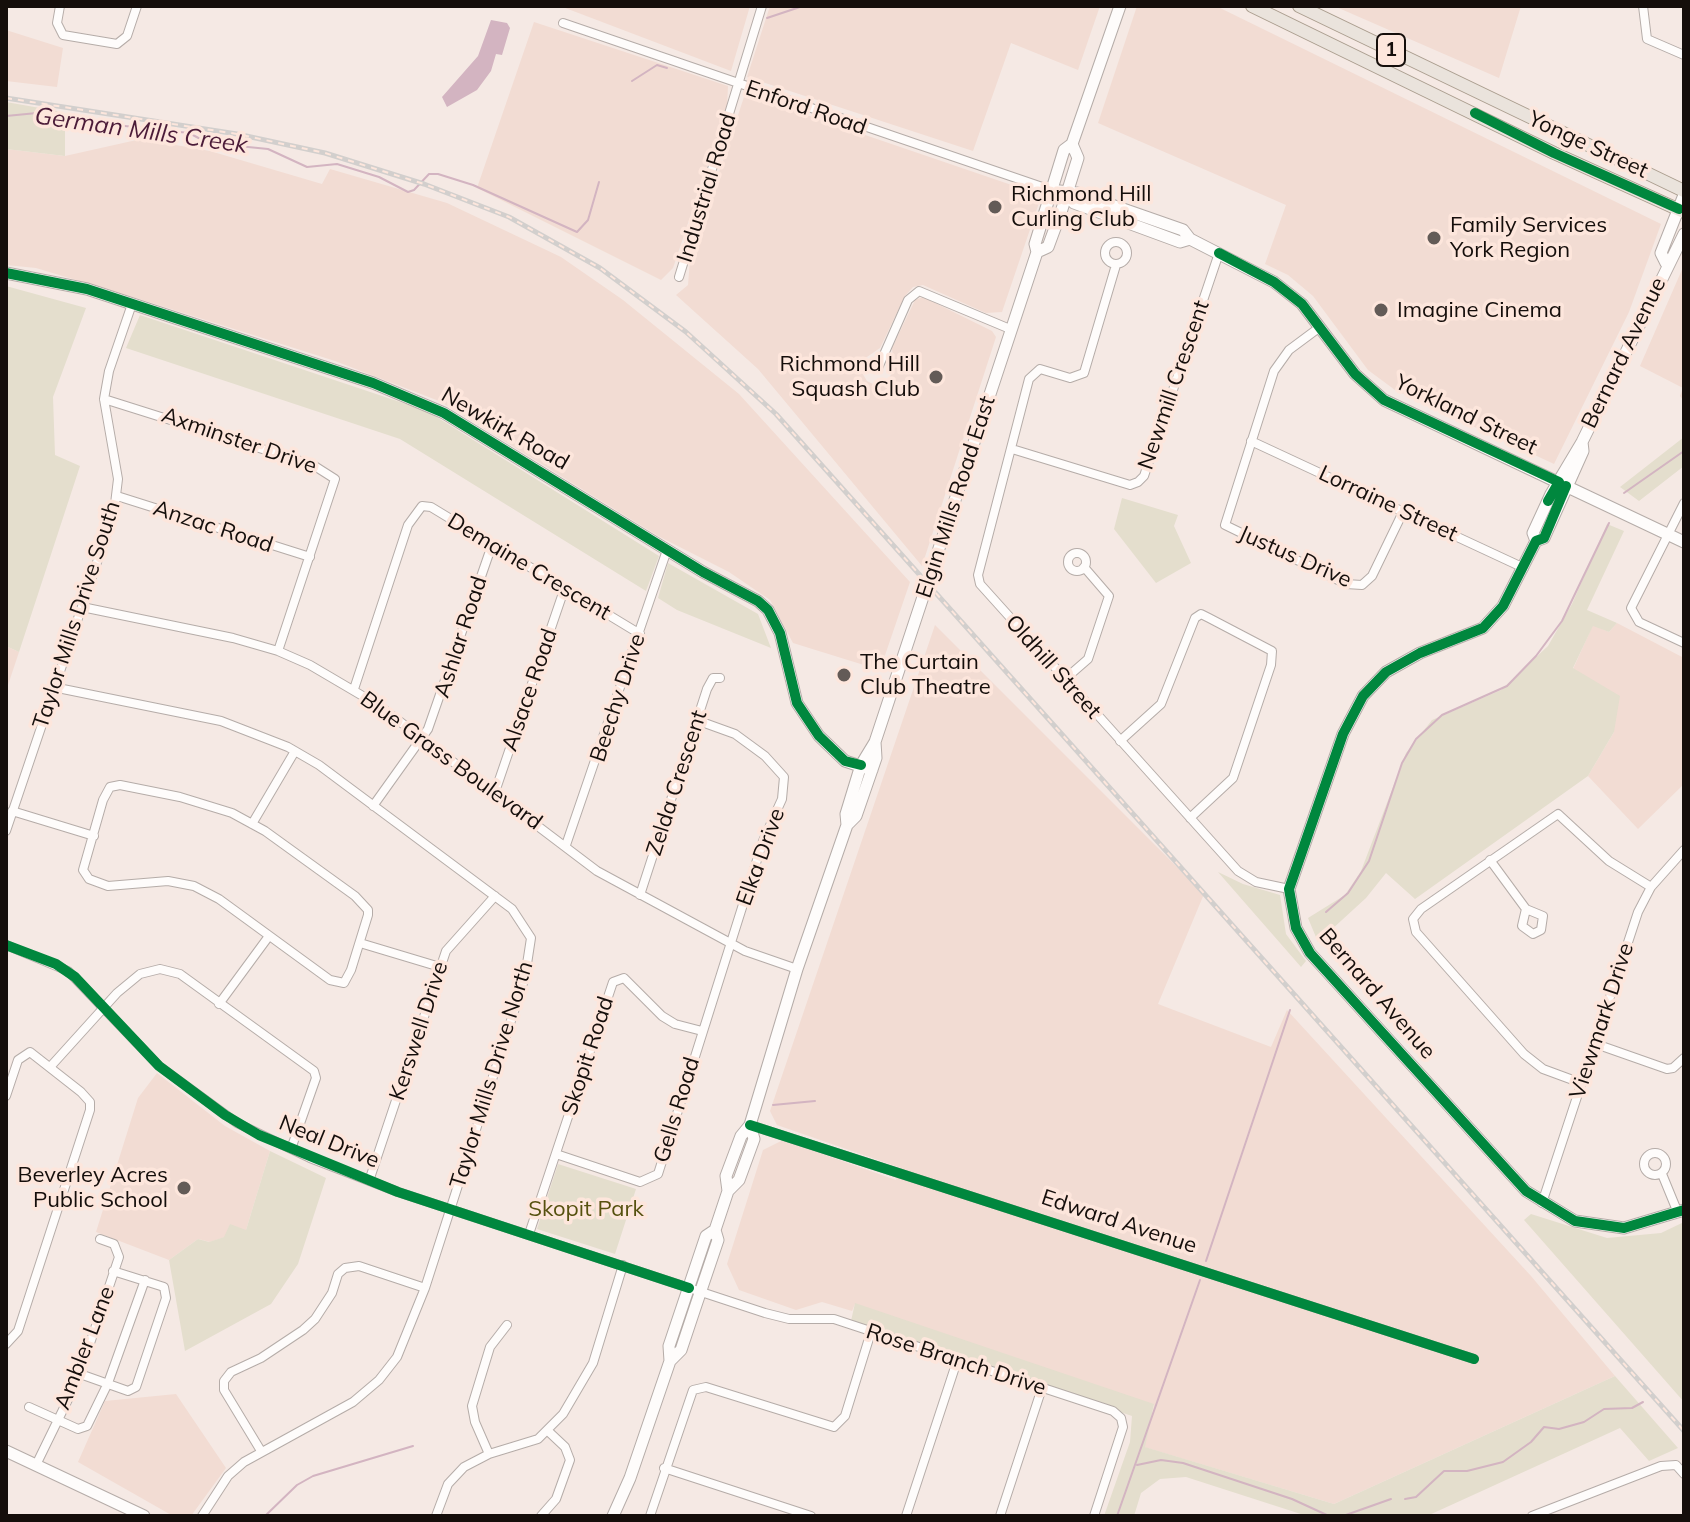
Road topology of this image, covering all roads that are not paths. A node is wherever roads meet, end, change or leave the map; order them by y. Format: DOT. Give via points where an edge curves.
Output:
graph roads {
  1 [pos="60,6"];
  2 [pos="137,6"];
  3 [pos="762,6"];
  4 [pos="1120,6"];
  5 [pos="1252,6"];
  6 [pos="1299,6"];
  7 [pos="1643,6"];
  8 [pos="563,23"];
  9 [pos="1684,55"];
  10 [pos="738,85"];
  11 [pos="1072,144"];
  12 [pos="1051,190"];
  13 [pos="1684,193"];
  14 [pos="1066,195"];
  15 [pos="1681,210"];
  16 [pos="1684,234"];
  17 [pos="1037,252"];
  18 [pos="1219,253"];
  19 [pos="1666,263"];
  20 [pos="1116,265"];
  21 [pos="6,273"];
  22 [pos="679,277"];
  23 [pos="132,304"];
  24 [pos="1320,327"];
  25 [pos="1010,329"];
  26 [pos="878,368"];
  27 [pos="104,399"];
  28 [pos="1251,441"];
  29 [pos="1012,449"];
  30 [pos="1562,484"];
  31 [pos="117,496"];
  32 [pos="1684,503"];
  33 [pos="1403,512"];
  34 [pos="1667,533"];
  35 [pos="1684,542"];
  36 [pos="492,545"];
  37 [pos="667,550"];
  38 [pos="310,557"];
  39 [pos="1084,567"];
  40 [pos="1524,568"];
  41 [pos="565,587"];
  42 [pos="82,607"];
  43 [pos="640,634"];
  44 [pos="1684,643"];
  45 [pos="278,651"];
  46 [pos="720,678"];
  47 [pos="1065,679"];
  48 [pos="53,687"];
  49 [pos="354,689"];
  50 [pos="699,721"];
  51 [pos="421,740"];
  52 [pos="1120,741"];
  53 [pos="295,751"];
  54 [pos="867,768"];
  55 [pos="495,792"];
  56 [pos="373,806"];
  57 [pos="12,811"];
  58 [pos="1190,818"];
  59 [pos="252,824"];
  60 [pos="6,831"];
  61 [pos="94,836"];
  62 [pos="566,845"];
  63 [pos="1684,850"];
  64 [pos="1490,860"];
  65 [pos="1651,887"];
  66 [pos="1289,889"];
  67 [pos="640,895"];
  68 [pos="495,896"];
  69 [pos="1526,909"];
  70 [pos="269,936"];
  71 [pos="360,943"];
  72 [pos="731,943"];
  73 [pos="6,945"];
  74 [pos="440,967"];
  75 [pos="797,969"];
  76 [pos="219,1004"];
  77 [pos="104,1007"];
  78 [pos="702,1031"];
  79 [pos="1593,1043"];
  80 [pos="1684,1058"];
  81 [pos="51,1066"];
  82 [pos="1581,1083"];
  83 [pos="6,1096"];
  84 [pos="750,1125"];
  85 [pos="291,1149"];
  86 [pos="556,1154"];
  87 [pos="1662,1174"];
  88 [pos="369,1181"];
  89 [pos="1542,1203"];
  90 [pos="450,1209"];
  91 [pos="1681,1211"];
  92 [pos="529,1234"];
  93 [pos="100,1239"];
  94 [pos="623,1265"];
  95 [pos="113,1271"];
  96 [pos="145,1280"];
  97 [pos="425,1288"];
  98 [pos="695,1290"];
  99 [pos="507,1325"];
  100 [pos="871,1332"];
  101 [pos="6,1344"];
  102 [pos="1474,1359"];
  103 [pos="957,1361"];
  104 [pos="80,1374"];
  105 [pos="108,1383"];
  106 [pos="1042,1388"];
  107 [pos="29,1407"];
  108 [pos="57,1420"];
  109 [pos="548,1431"];
  110 [pos="6,1451"];
  111 [pos="261,1451"];
  112 [pos="489,1454"];
  113 [pos="36,1465"];
  114 [pos="664,1468"];
  115 [pos="1684,1474"];
  116 [pos="144,1516"];
  117 [pos="202,1516"];
  118 [pos="436,1516"];
  119 [pos="541,1516"];
  120 [pos="613,1516"];
  121 [pos="650,1516"];
  122 [pos="811,1516"];
  123 [pos="906,1516"];
  124 [pos="1000,1516"];
  125 [pos="1094,1516"];
  126 [pos="1532,1516"];
  1 -- 2 [label="street" via="57,23 63,35 117,44 127,36"];
  3 -- 10 [label="street, Industrial Road"];
  4 -- 11 [label="street, Elgin Mills Road East"];
  5 -- 15 [label="main road, Yonge Street / 1"];
  6 -- 13 [label="main road, Yonge Street / 1"];
  7 -- 9 [label="street" via="1647,39"];
  8 -- 10 [label="street, Enford Road"];
  10 -- 12 [label="street, Enford Road"];
  10 -- 22 [label="street, Industrial Road"];
  11 -- 12 [label="street, Elgin Mills Road East" via="1064,150"];
  11 -- 14 [label="street, Elgin Mills Road East" via="1078,158"];
  12 -- 14 [label="street, Yorkland Street"];
  12 -- 17 [label="street, Elgin Mills Road East"];
  13 -- 15 [label="street, Bernard Avenue"];
  14 -- 17 [label="street, Elgin Mills Road East" via="1048,247"];
  14 -- 18 [label="street, Yorkland Street" via="1074,203"];
  15 -- 19 [label="street, Bernard Avenue" via="1661,253"];
  16 -- 19 [label="street, Bernard Avenue" via="1676,255"];
  17 -- 25 [label="street, Elgin Mills Road East"];
  18 -- 24 [label="street, Yorkland Street" via="1274,282"];
  18 -- 29 [label="street, Newmill Crescent" via="1138,482 1130,485"];
  19 -- 30 [label="street, Bernard Avenue"];
  20 -- 29 [label="street, Oldhill Street" via="1084,373 1070,378 1040,369 1033,373"];
  21 -- 23 [label="street, Newkirk Road"];
  23 -- 27 [label="street, Taylor Mills Drive South"];
  23 -- 37 [label="street, Newkirk Road" via="373,383 444,413"];
  24 -- 28 [label="street, Justus Drive" via="1289,350 1274,371"];
  24 -- 30 [label="street, Yorkland Street" via="1355,374 1384,400"];
  25 -- 26 [label="street" via="919,291 908,300"];
  25 -- 54 [label="street, Elgin Mills Road East"];
  27 -- 31 [label="street, Taylor Mills Drive South"];
  27 -- 38 [label="street, Axminster Drive" via="330,474 335,486"];
  28 -- 33 [label="street, Lorraine Street"];
  28 -- 33 [label="street, Justus Drive" via="1225,525 1332,578 1354,586 1368,581"];
  29 -- 47 [label="street, Oldhill Street" via="978,575 980,584"];
  30 -- 34 [label="street, Yorkland Street"];
  30 -- 40 [label="street, Bernard Avenue" via="1533,533 1536,541"];
  31 -- 38 [label="street, Anzac Road"];
  31 -- 42 [label="street, Taylor Mills Drive South"];
  32 -- 34 [label="street"];
  33 -- 40 [label="street, Lorraine Street"];
  34 -- 35 [label="street, Yorkland Street"];
  34 -- 44 [label="street" via="1631,608 1639,622"];
  36 -- 41 [label="street, Demaine Crescent"];
  36 -- 49 [label="street, Demaine Crescent" via="431,507 417,510"];
  36 -- 51 [label="street, Ashlar Road" via="440,701"];
  37 -- 43 [label="street, Beechy Drive"];
  37 -- 54 [label="street, Newkirk Road" via="768,610 780,633 797,703 819,736 845,761"];
  38 -- 45 [label="street, Axminster Drive"];
  39 -- 47 [label="street" via="1109,596 1088,659"];
  40 -- 66 [label="street, Bernard Avenue" via="1503,606 1483,628 1386,672 1363,696 1343,734"];
  41 -- 43 [label="street, Demaine Crescent"];
  41 -- 55 [label="street, Alsace Road"];
  42 -- 45 [label="street, Blue Grass Boulevard"];
  42 -- 48 [label="street, Taylor Mills Drive South"];
  43 -- 62 [label="street, Beechy Drive"];
  45 -- 49 [label="street, Blue Grass Boulevard"];
  46 -- 50 [label="street, Zelda Crescent" via="713,678 707,689"];
  47 -- 52 [label="street, Oldhill Street"];
  48 -- 53 [label="street, Taylor Mills Drive North" via="221,721"];
  48 -- 57 [label="street, Taylor Mills Drive South"];
  49 -- 51 [label="street, Blue Grass Boulevard"];
  50 -- 67 [label="street, Zelda Crescent"];
  50 -- 72 [label="street, Elka Drive" via="743,739 784,777 784,793"];
  51 -- 55 [label="street, Blue Grass Boulevard"];
  51 -- 56 [label="street, Ashlar Road"];
  52 -- 58 [label="street, Oldhill Street"];
  52 -- 58 [label="street" via="1161,704 1201,614 1272,651 1233,778"];
  53 -- 56 [label="street, Taylor Mills Drive North"];
  53 -- 59 [label="street"];
  54 -- 75 [label="street, Elgin Mills Road East" via="856,816 847,825"];
  55 -- 62 [label="street, Blue Grass Boulevard"];
  56 -- 68 [label="street, Taylor Mills Drive North"];
  57 -- 60 [label="street, Taylor Mills Drive South"];
  57 -- 61 [label="street"];
  58 -- 66 [label="street, Oldhill Street" via="1248,878"];
  59 -- 61 [label="street" via="200,802 120,785 107,792"];
  59 -- 71 [label="street" via="365,906 368,915"];
  61 -- 70 [label="street" via="83,870 89,879 108,886 168,881 194,886"];
  62 -- 67 [label="street, Blue Grass Boulevard" via="597,871"];
  63 -- 65 [label="street, Viewmark Drive"];
  64 -- 65 [label="street" via="1558,814 1609,861"];
  64 -- 69 [label="street"];
  64 -- 82 [label="street" via="1421,909 1414,926 1524,1054 1543,1069"];
  65 -- 79 [label="street, Viewmark Drive"];
  66 -- 89 [label="street, Bernard Avenue" via="1296,928 1310,953"];
  67 -- 72 [label="street, Blue Grass Boulevard"];
  68 -- 74 [label="street, Kerswell Drive" via="455,938"];
  68 -- 90 [label="street, Taylor Mills Drive North" via="520,916 531,950"];
  70 -- 71 [label="street" via="340,984"];
  70 -- 76 [label="street"];
  71 -- 74 [label="street"];
  72 -- 75 [label="street, Blue Grass Boulevard"];
  72 -- 78 [label="street, Gells Road"];
  73 -- 77 [label="street, Neal Drive" via="68,971"];
  74 -- 88 [label="street, Kerswell Drive"];
  75 -- 84 [label="street, Elgin Mills Road East"];
  76 -- 77 [label="street" via="180,974 160,969 140,974"];
  76 -- 85 [label="street" via="314,1071"];
  77 -- 81 [label="street"];
  77 -- 85 [label="street, Neal Drive" via="159,1066 225,1115"];
  78 -- 86 [label="street, Gells Road" via="656,1177 640,1182"];
  78 -- 86 [label="street, Skopit Road" via="662,1016 624,978 613,982"];
  79 -- 80 [label="street" via="1667,1069"];
  79 -- 82 [label="street, Viewmark Drive"];
  81 -- 83 [label="street" via="35,1053 23,1056"];
  81 -- 101 [label="street" via="86,1097 90,1110 18,1331"];
  82 -- 89 [label="street, Viewmark Drive"];
  84 -- 98 [label="street, Elgin Mills Road East" via="726,1176 728,1191 715,1230 706,1236"];
  84 -- 102 [label="street, Edward Avenue"];
  85 -- 88 [label="street, Neal Drive"];
  86 -- 92 [label="street, Skopit Road"];
  87 -- 91 [label="street"];
  88 -- 90 [label="street, Neal Drive"];
  89 -- 91 [label="street, Bernard Avenue" via="1575,1221 1624,1228"];
  90 -- 92 [label="street, Neal Drive"];
  90 -- 97 [label="street, Taylor Mills Drive North"];
  92 -- 94 [label="street, Neal Drive"];
  93 -- 95 [label="street, Ambler Lane" via="119,1251"];
  94 -- 98 [label="street, Neal Drive"];
  94 -- 109 [label="street" via="593,1363"];
  95 -- 96 [label="street"];
  95 -- 104 [label="street, Ambler Lane"];
  96 -- 105 [label="street"];
  96 -- 105 [label="street" via="164,1287 166,1298 136,1387 128,1391"];
  97 -- 111 [label="street, Taylor Mills Drive North" via="397,1357 369,1390"];
  97 -- 111 [label="street" via="359,1266 345,1268 303,1330 231,1372 224,1390"];
  98 -- 100 [label="street, Rose Branch Drive" via="789,1319 827,1318"];
  98 -- 120 [label="street, Elgin Mills Road East" via="669,1346 670,1361"];
  99 -- 112 [label="street" via="490,1347 472,1406"];
  100 -- 103 [label="street, Rose Branch Drive"];
  100 -- 114 [label="street" via="845,1416 834,1427 701,1387 690,1393"];
  103 -- 106 [label="street, Rose Branch Drive"];
  103 -- 123 [label="street"];
  104 -- 105 [label="street"];
  104 -- 108 [label="street, Ambler Lane"];
  105 -- 108 [label="street" via="86,1428 78,1430"];
  106 -- 124 [label="street"];
  106 -- 125 [label="street, Rose Branch Drive" via="1113,1411 1123,1421"];
  107 -- 108 [label="street"];
  108 -- 113 [label="street, Ambler Lane"];
  109 -- 112 [label="street"];
  109 -- 119 [label="street" via="570,1460 556,1499"];
  110 -- 113 [label="street"];
  111 -- 117 [label="street, Taylor Mills Drive North" via="228,1476"];
  112 -- 118 [label="street" via="454,1476"];
  113 -- 116 [label="street"];
  114 -- 121 [label="street"];
  114 -- 122 [label="street"];
  115 -- 126 [label="street" via="1676,1465 1661,1466"];
}
